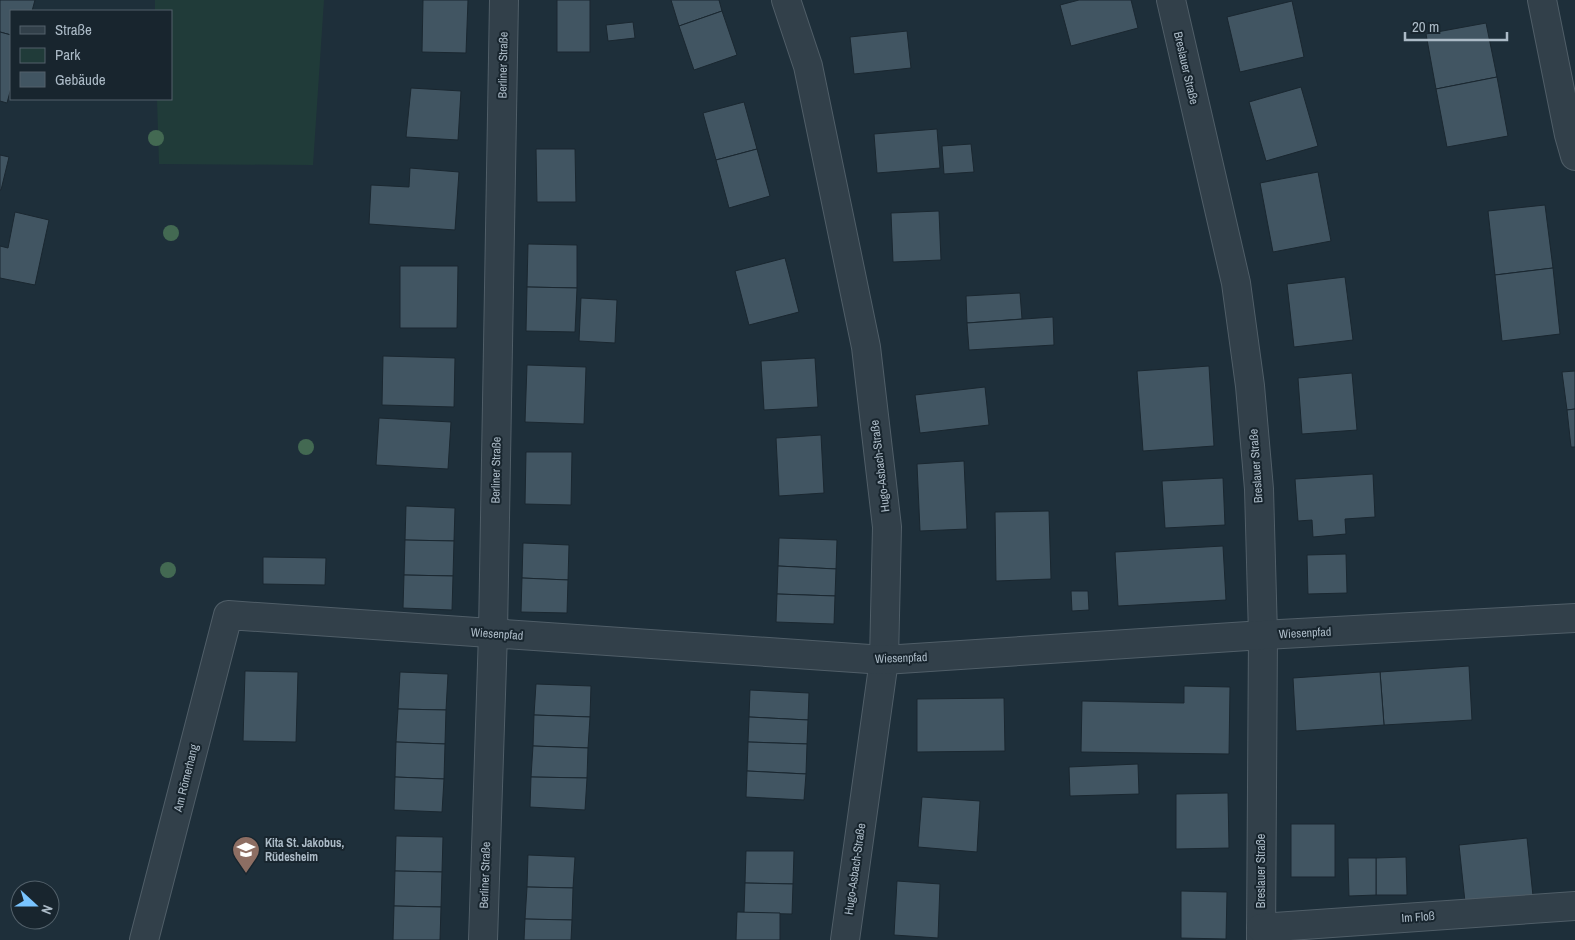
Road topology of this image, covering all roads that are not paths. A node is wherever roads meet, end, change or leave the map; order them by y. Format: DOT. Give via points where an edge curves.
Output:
graph roads {
  1 [pos="504,0"];
  2 [pos="786,0"];
  3 [pos="1170,0"];
  4 [pos="1542,0"];
  5 [pos="1575,156"];
  6 [pos="228,615"];
  7 [pos="1575,618"];
  8 [pos="493,633"];
  9 [pos="1263,635"];
  10 [pos="884,660"];
  11 [pos="1575,906"];
  12 [pos="1261,934"];
  13 [pos="144,940"];
  14 [pos="483,940"];
  15 [pos="845,940"];
  1 -- 8 [label="street, Berliner Straße"];
  2 -- 10 [label="street, Hugo-Asbach-Straße" via="808,66 866,347 887,527"];
  3 -- 9 [label="street, Breslauer Straße" via="1236,282 1259,489"];
  4 -- 5 [label="street"];
  6 -- 8 [label="street, Wiesenpfad"];
  6 -- 13 [label="street, Am Römerhang"];
  7 -- 9 [label="street, Wiesenpfad"];
  8 -- 10 [label="street, Wiesenpfad"];
  8 -- 14 [label="street, Berliner Straße"];
  9 -- 10 [label="street, Wiesenpfad"];
  9 -- 12 [label="street, Breslauer Straße"];
  10 -- 15 [label="street, Hugo-Asbach-Straße"];
  11 -- 12 [label="street, Im Floß"];
}
